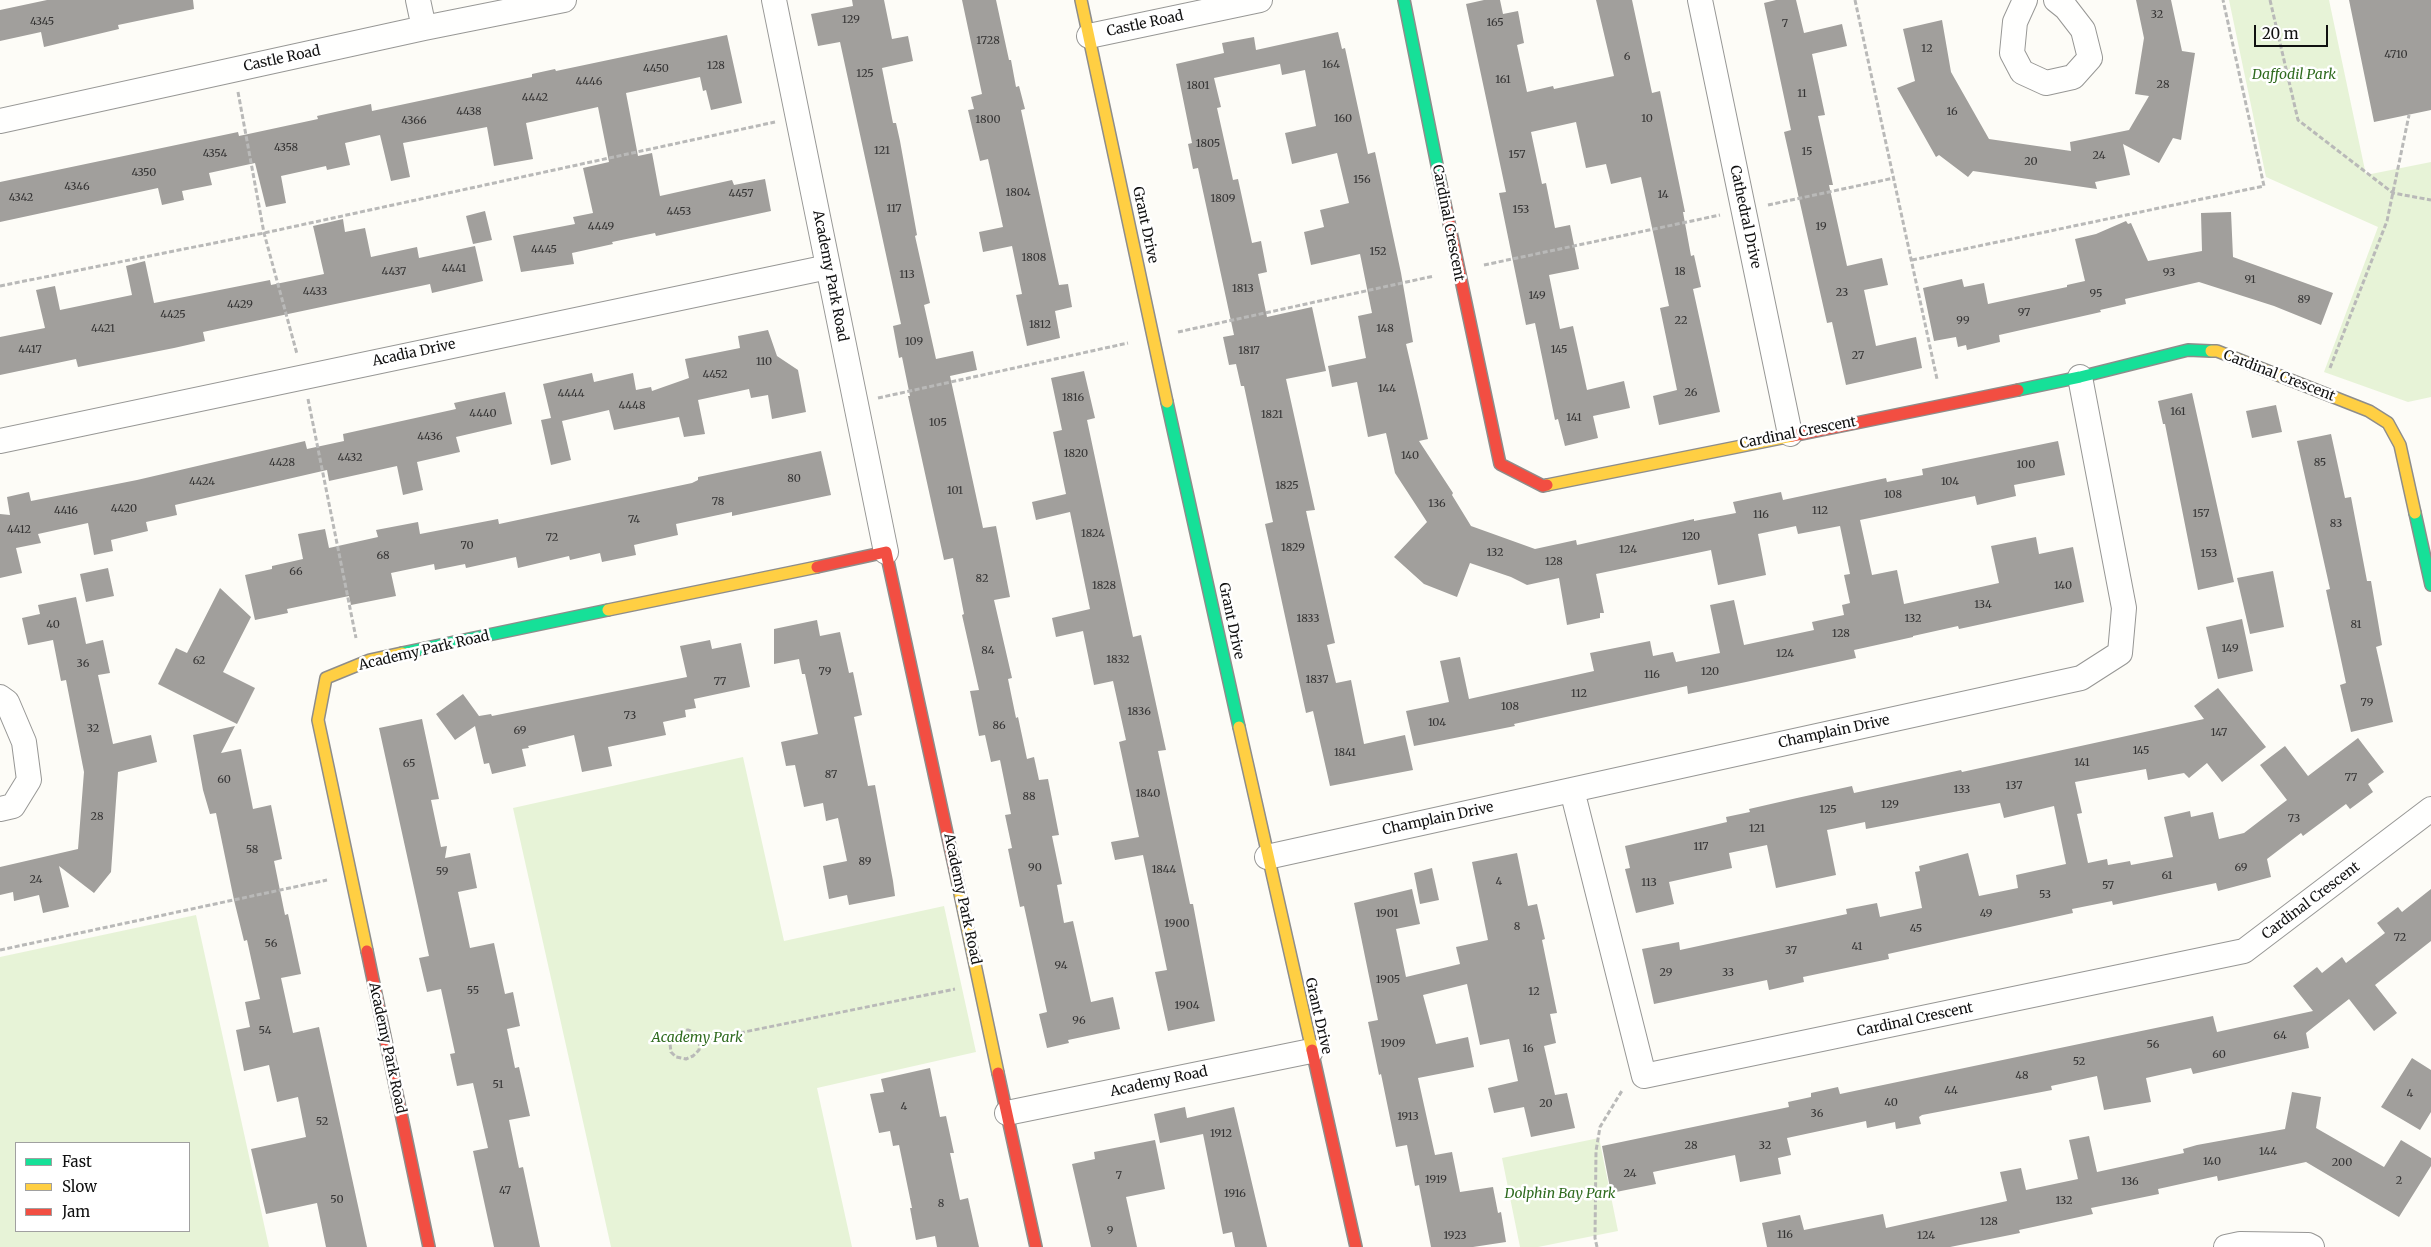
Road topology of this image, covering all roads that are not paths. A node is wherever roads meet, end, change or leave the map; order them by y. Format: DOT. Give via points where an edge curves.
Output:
graph roads {
  1 [pos="418,0"];
  2 [pos="564,0"];
  3 [pos="774,0"];
  4 [pos="1081,0"];
  5 [pos="1260,0"];
  6 [pos="1404,0"];
  7 [pos="1700,0"];
  8 [pos="2025,0"];
  9 [pos="2056,0"];
  10 [pos="424,28"];
  11 [pos="1089,36"];
  12 [pos="0,120"];
  13 [pos="828,267"];
  14 [pos="2080,377"];
  15 [pos="1790,434"];
  16 [pos="0,440"];
  17 [pos="886,552"];
  18 [pos="2431,585"];
  19 [pos="0,697"];
  20 [pos="1572,790"];
  21 [pos="0,809"];
  22 [pos="2431,809"];
  23 [pos="1267,856"];
  24 [pos="1311,1051"];
  25 [pos="1007,1114"];
  26 [pos="429,1247"];
  27 [pos="1036,1247"];
  28 [pos="1356,1247"];
  29 [pos="2226,1247"];
  30 [pos="2312,1247"];
  1 -- 10 [label="street"];
  2 -- 10 [label="street, Castle Road"];
  3 -- 13 [label="street, Academy Park Road"];
  4 -- 11 [label="street, Grant Drive"];
  5 -- 11 [label="street, Castle Road"];
  6 -- 15 [label="street, Cardinal Crescent" via="1500,464 1543,486"];
  7 -- 15 [label="street, Cathedral Drive"];
  8 -- 9 [label="street" via="2015,22 2012,53 2022,72 2046,84 2073,77 2090,58 2083,30"];
  10 -- 12 [label="street, Castle Road"];
  11 -- 23 [label="street, Grant Drive"];
  13 -- 16 [label="street, Acadia Drive"];
  13 -- 17 [label="street, Academy Park Road"];
  14 -- 15 [label="street, Cardinal Crescent"];
  14 -- 18 [label="street, Cardinal Crescent" via="2188,350 2217,352 2369,411 2388,423 2400,445"];
  14 -- 20 [label="street, Champlain Drive" via="2124,608 2120,653 2081,678"];
  17 -- 25 [label="street, Academy Park Road"];
  17 -- 26 [label="street, Academy Park Road" via="370,660 326,678 318,720"];
  19 -- 21 [label="street" via="7,702 24,742 29,780 13,806"];
  20 -- 22 [label="street, Cardinal Crescent" via="1644,1076 2244,951"];
  20 -- 23 [label="street, Champlain Drive"];
  23 -- 24 [label="street, Grant Drive"];
  24 -- 25 [label="street, Academy Road"];
  24 -- 28 [label="street, Grant Drive"];
  25 -- 27 [label="street, Academy Park Road"];
  29 -- 30 [label="street" via="2240,1244"];
}
